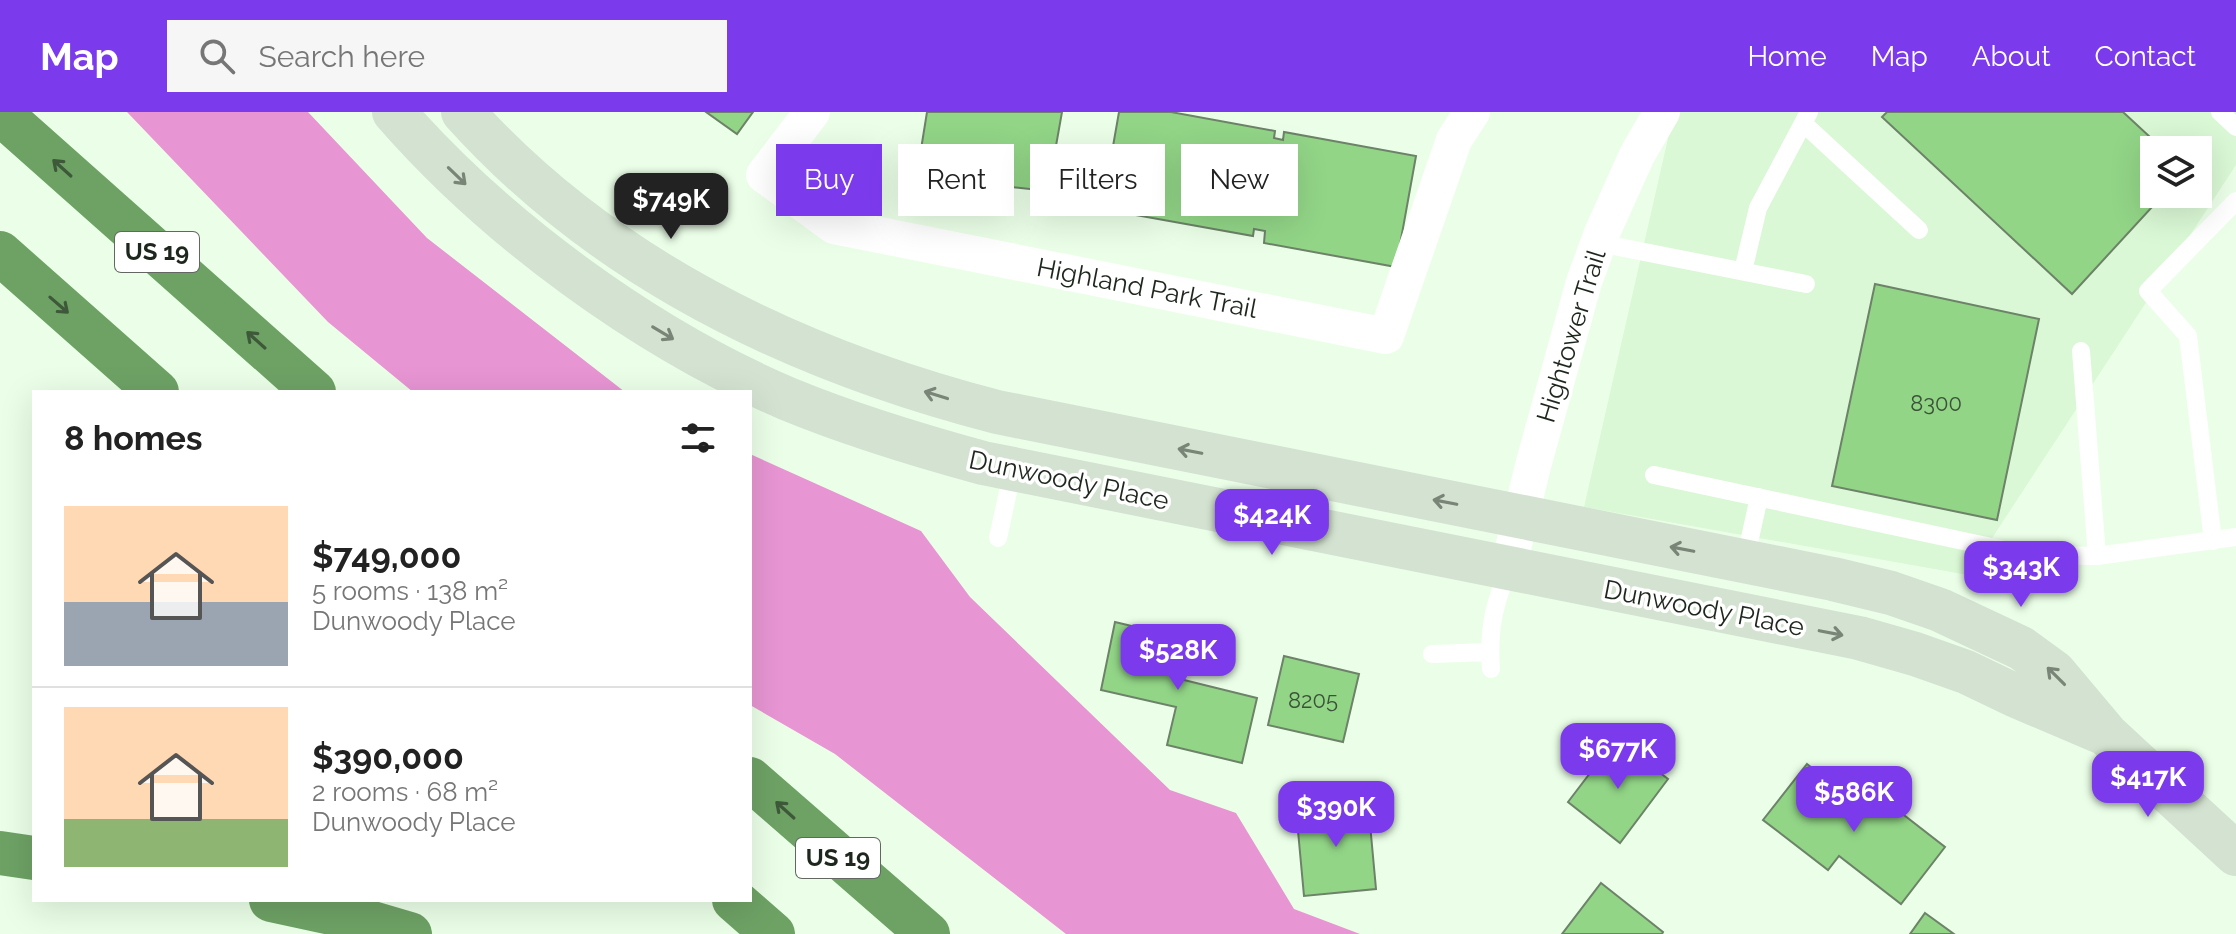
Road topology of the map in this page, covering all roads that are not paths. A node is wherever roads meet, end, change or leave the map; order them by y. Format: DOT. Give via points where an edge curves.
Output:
graph roads {
  1 [pos="463,112"];
  2 [pos="503,112"];
  3 [pos="812,112"];
  4 [pos="1472,112"];
  5 [pos="1662,112"];
  6 [pos="2220,112"];
  7 [pos="0,113"];
  8 [pos="402,115"];
  9 [pos="1806,118"];
  10 [pos="2236,127"];
  11 [pos="2236,201"];
  12 [pos="560,204"];
  13 [pos="1919,230"];
  14 [pos="1599,243"];
  15 [pos="0,253"];
  16 [pos="1743,271"];
  17 [pos="1806,284"];
  18 [pos="2081,351"];
  19 [pos="155,390"];
  20 [pos="312,390"];
  21 [pos="1013,469"];
  22 [pos="1654,475"];
  23 [pos="1759,497"];
  24 [pos="1522,517"];
  25 [pos="2236,537"];
  26 [pos="998,538"];
  27 [pos="2213,541"];
  28 [pos="2097,556"];
  29 [pos="1745,561"];
  30 [pos="1508,569"];
  31 [pos="1432,654"];
  32 [pos="2107,735"];
  33 [pos="752,781"];
  34 [pos="0,853"];
  35 [pos="2236,854"];
  36 [pos="32,858"];
  37 [pos="280,902"];
  38 [pos="736,902"];
  39 [pos="410,934"];
  40 [pos="773,934"];
  41 [pos="928,934"];
  1 -- 12 [label="street, Dunwoody Place"];
  2 -- 12 [label="street"];
  3 -- 4 [label="street, Highland Park Trail" via="764,175 834,226 1386,336 1454,140"];
  5 -- 14 [label="street, Hightower Trail"];
  6 -- 10 [label="lane"];
  20 -- 7 [label="highway, US 19, one-way"];
  8 -- 21 [label="street, Dunwoody Place, one-way" via="489,207 540,250 699,355 787,398 892,437"];
  9 -- 13 [label="lane"];
  9 -- 16 [label="lane" via="1758,208"];
  11 -- 27 [label="lane" via="2148,291 2188,336"];
  24 -- 12 [label="street, Dunwoody Place, one-way" via="997,412 881,378 765,331 701,298"];
  14 -- 16 [label="lane"];
  14 -- 24 [label="street, Hightower Trail" via="1565,347"];
  15 -- 19 [label="highway, one-way"];
  16 -- 17 [label="lane"];
  18 -- 28 [label="lane"];
  21 -- 26 [label="lane"];
  21 -- 30 [label="street, Dunwoody Place"];
  22 -- 23 [label="lane"];
  23 -- 28 [label="lane" via="2010,551"];
  23 -- 29 [label="lane"];
  29 -- 24 [label="street, Dunwoody Place, one-way"];
  24 -- 30 [label="street, Hightower Trail"];
  25 -- 27 [label="lane"];
  27 -- 28 [label="lane"];
  32 -- 29 [label="street, Dunwoody Place, one-way" via="2054,672 1982,628 1891,593"];
  30 -- 31 [label="lane" via="1493,610 1491,661"];
  30 -- 32 [label="street, Dunwoody Place, one-way" via="1859,638 1966,672"];
  32 -- 35 [label="street, Dunwoody Place"];
  41 -- 33 [label="highway, US 19, one-way"];
  34 -- 36 [label="highway"];
  37 -- 39 [label="highway"];
  38 -- 40 [label="highway"];
}
